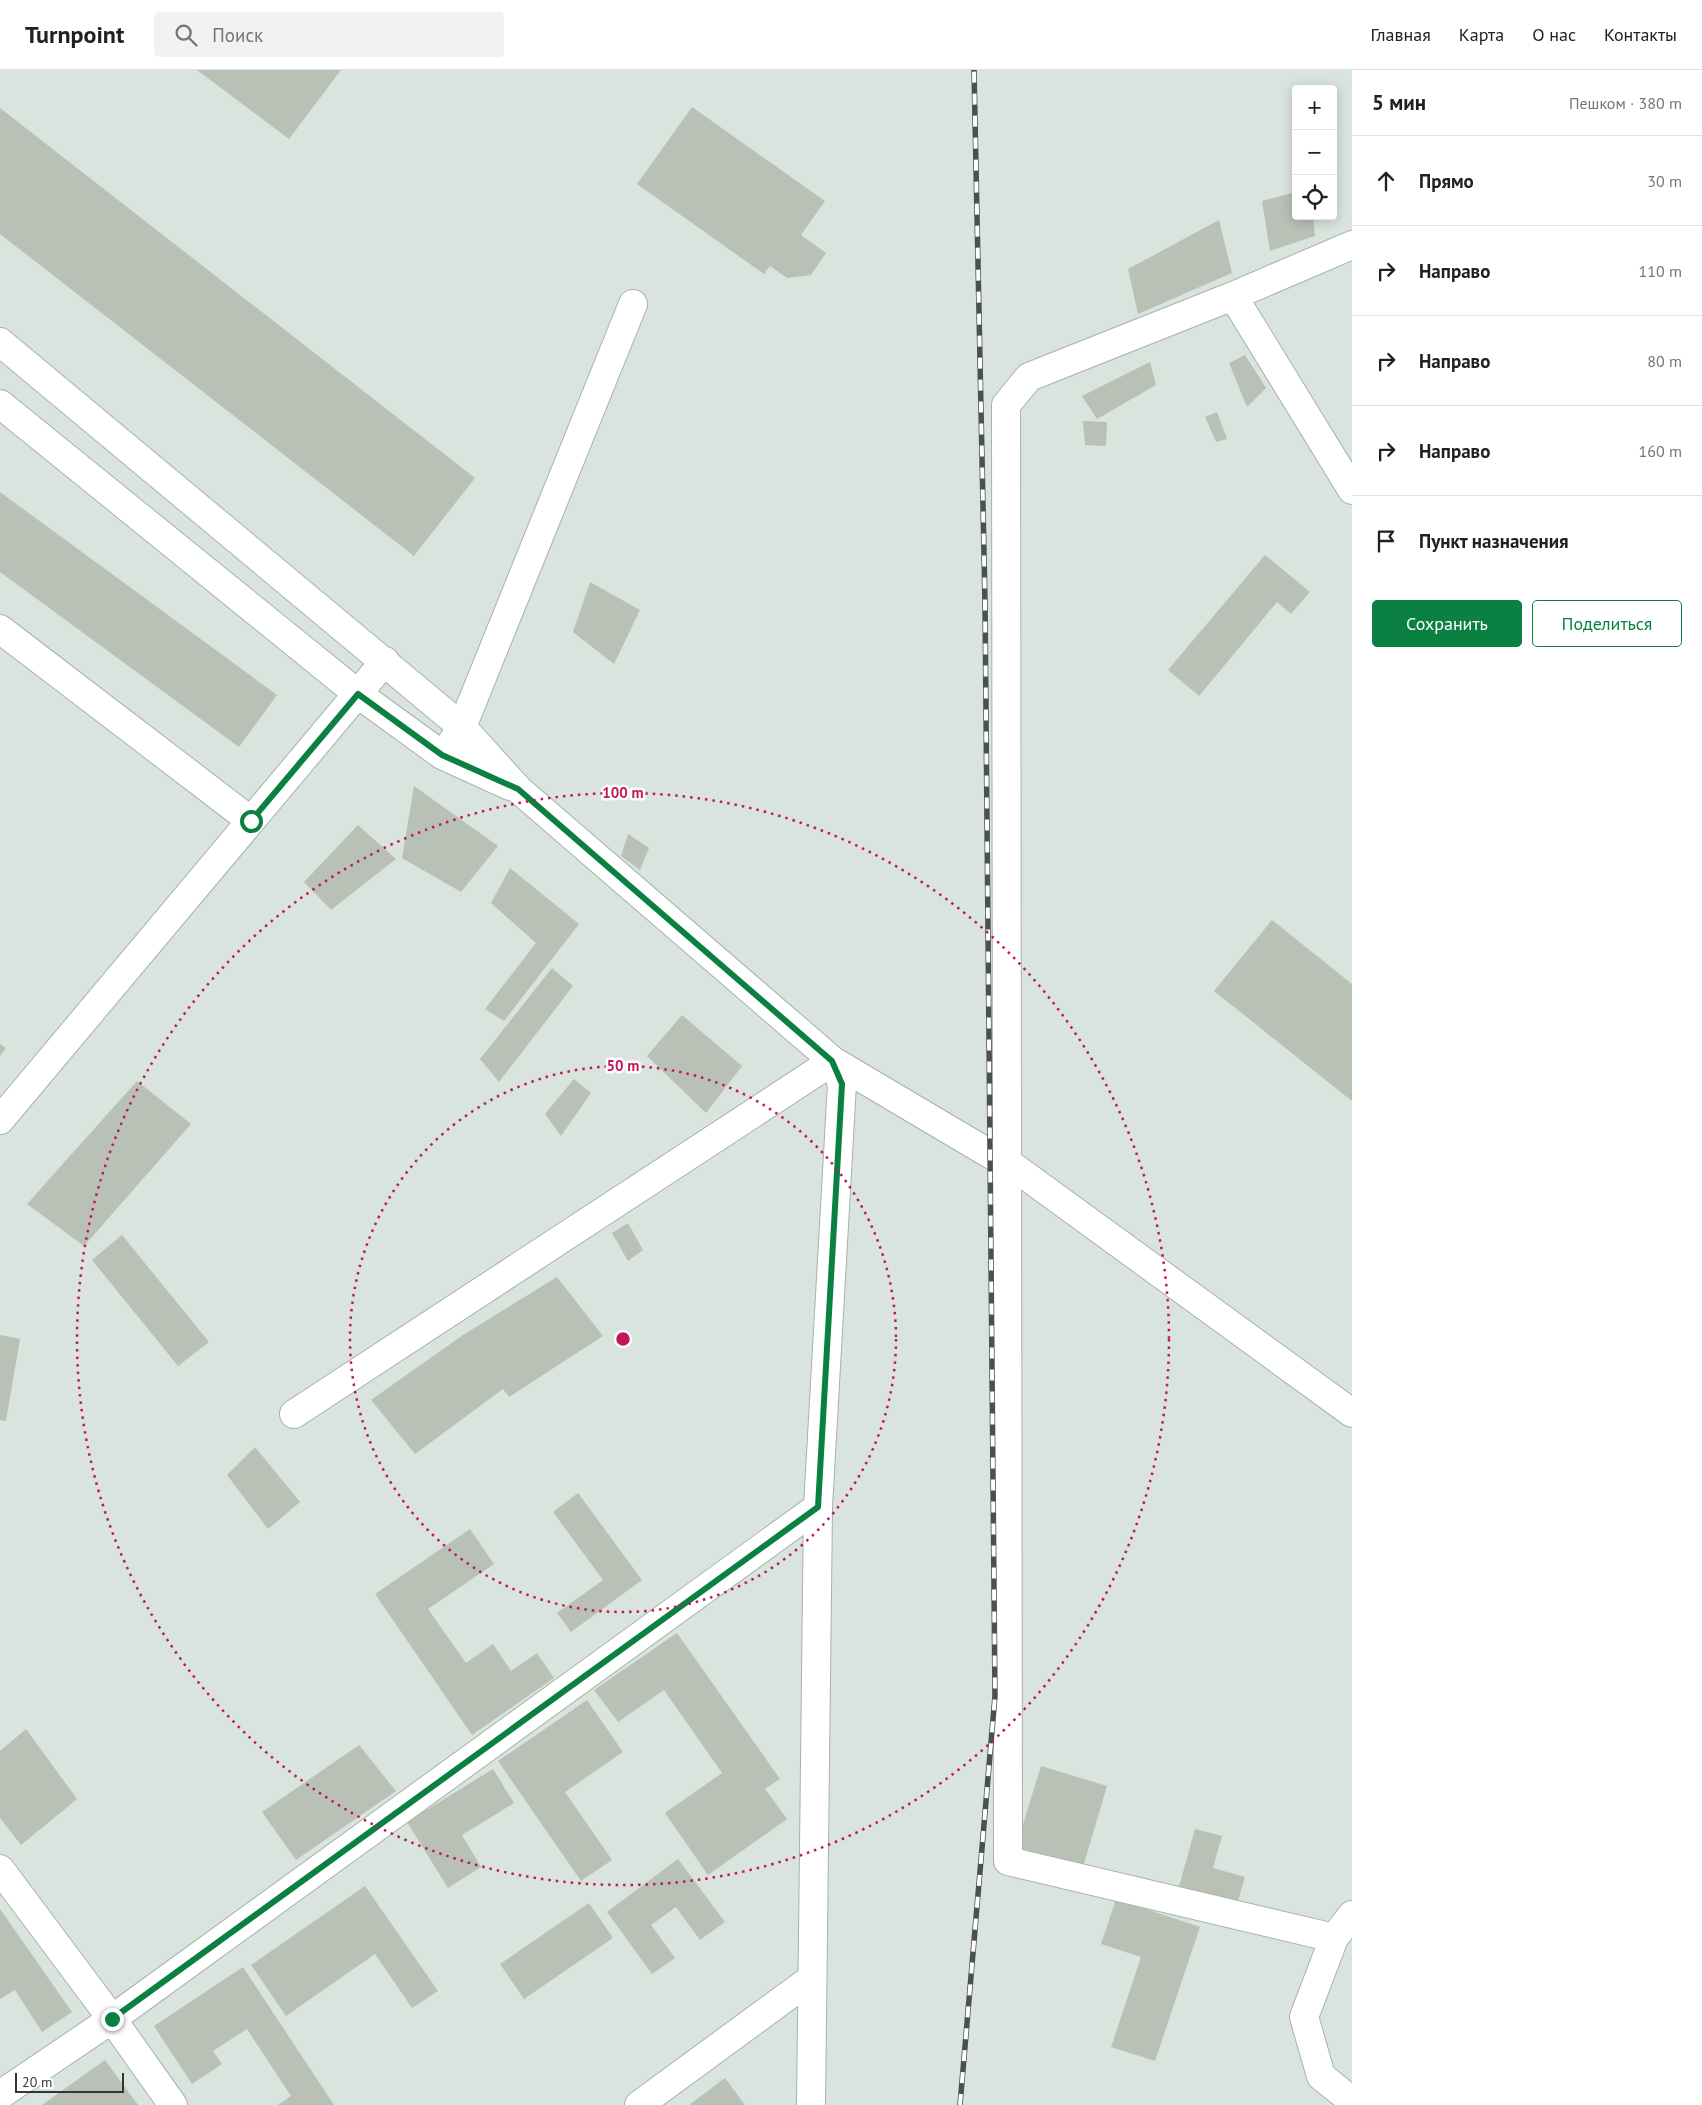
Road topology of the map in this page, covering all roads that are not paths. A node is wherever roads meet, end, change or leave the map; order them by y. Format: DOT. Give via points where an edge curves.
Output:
graph roads {
  1 [pos="1352,245"];
  2 [pos="1233,296"];
  3 [pos="633,304"];
  4 [pos="0,342"];
  5 [pos="0,404"];
  6 [pos="1352,490"];
  7 [pos="0,629"];
  8 [pos="385,661"];
  9 [pos="358,694"];
  10 [pos="462,727"];
  11 [pos="442,755"];
  12 [pos="518,789"];
  13 [pos="251,821"];
  14 [pos="832,1061"];
  15 [pos="0,1120"];
  16 [pos="1007,1162"];
  17 [pos="1352,1413"];
  18 [pos="294,1414"];
  19 [pos="818,1507"];
  20 [pos="0,1869"];
  21 [pos="1352,1915"];
  22 [pos="1334,1938"];
  23 [pos="811,1979"];
  24 [pos="112,2019"];
  25 [pos="0,2095"];
  26 [pos="1352,2101"];
  27 [pos="173,2105"];
  28 [pos="639,2105"];
  29 [pos="811,2105"];
  1 -- 2 [label="street"];
  2 -- 6 [label="street"];
  2 -- 16 [label="street" via="1029,377 1006,405"];
  3 -- 10 [label="street"];
  4 -- 8 [label="street"];
  5 -- 9 [label="street"];
  7 -- 13 [label="street"];
  8 -- 9 [label="street"];
  8 -- 10 [label="street"];
  9 -- 11 [label="street"];
  9 -- 13 [label="street"];
  10 -- 11 [label="street"];
  10 -- 12 [label="street"];
  11 -- 12 [label="street"];
  12 -- 14 [label="street"];
  13 -- 15 [label="street"];
  14 -- 16 [label="street"];
  14 -- 18 [label="street"];
  14 -- 19 [label="street" via="842,1084"];
  16 -- 17 [label="street"];
  16 -- 22 [label="street" via="1008,1861"];
  19 -- 23 [label="street"];
  19 -- 24 [label="street"];
  20 -- 24 [label="street"];
  21 -- 22 [label="street"];
  22 -- 26 [label="street" via="1304,2017 1321,2076"];
  23 -- 28 [label="street"];
  23 -- 29 [label="street"];
  24 -- 25 [label="street"];
  24 -- 27 [label="street"];
}
